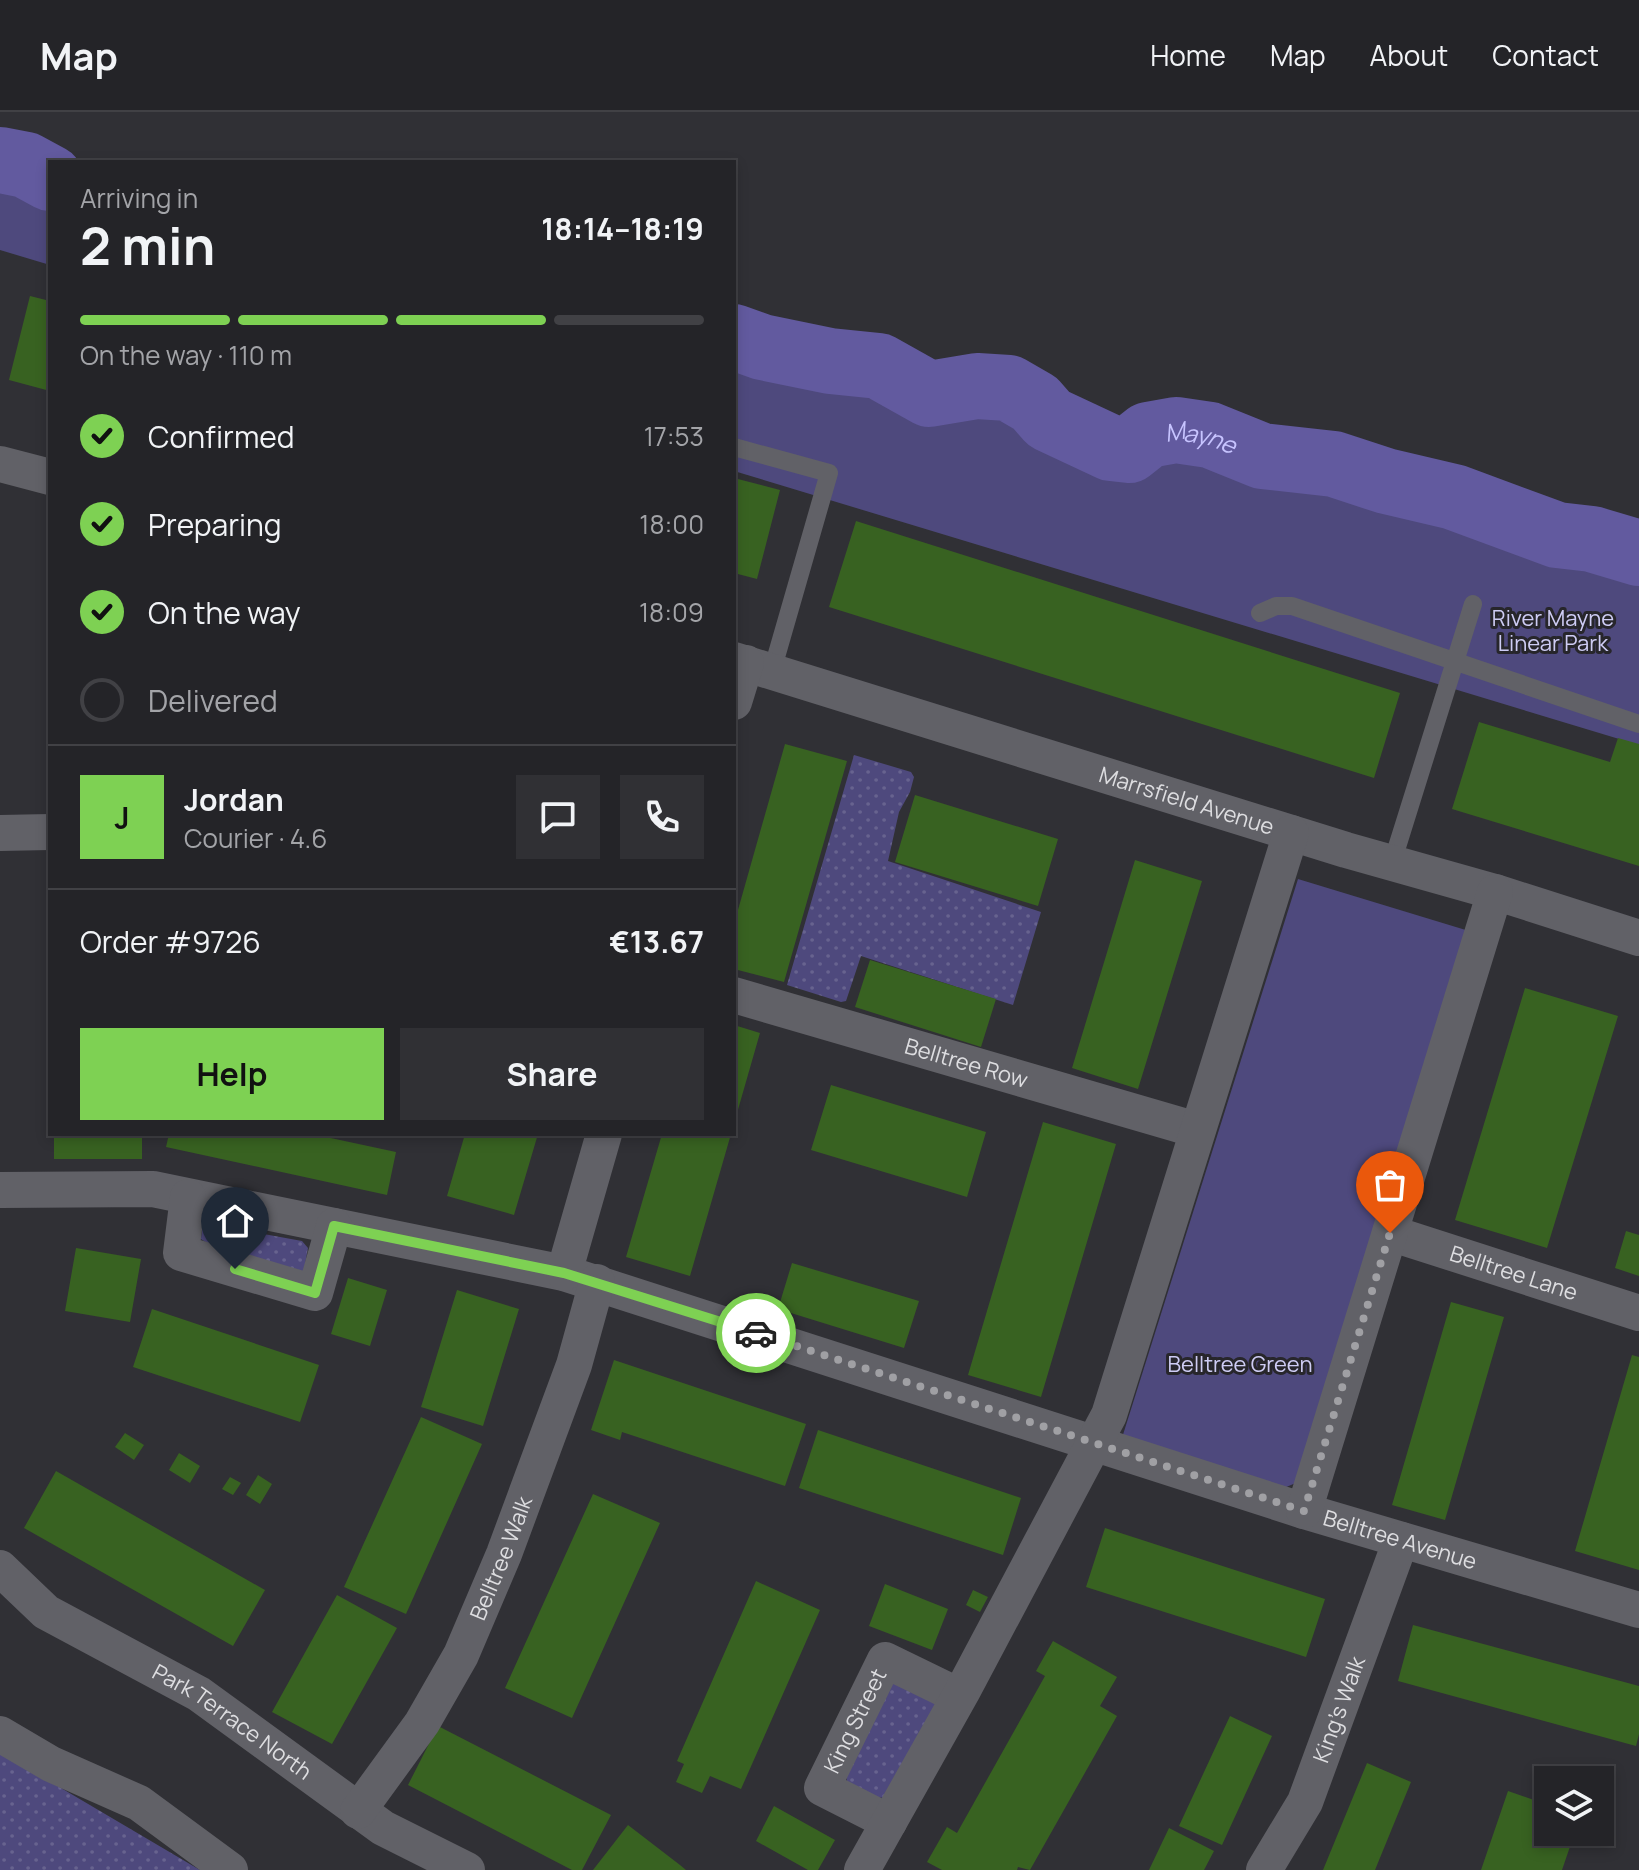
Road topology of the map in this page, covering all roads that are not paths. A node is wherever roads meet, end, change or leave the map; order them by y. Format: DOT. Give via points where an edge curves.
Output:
graph roads {
  1 [pos="736,448"];
  2 [pos="0,464"];
  3 [pos="48,476"];
  4 [pos="1473,604"];
  5 [pos="1260,613"];
  6 [pos="1455,662"];
  7 [pos="751,665"];
  8 [pos="736,698"];
  9 [pos="1639,724"];
  10 [pos="48,832"];
  11 [pos="0,833"];
  12 [pos="1291,833"];
  13 [pos="1392,863"];
  14 [pos="1495,892"];
  15 [pos="1639,938"];
  16 [pos="736,996"];
  17 [pos="1197,1130"];
  18 [pos="604,1136"];
  19 [pos="0,1190"];
  20 [pos="188,1197"];
  21 [pos="334,1226"];
  22 [pos="1390,1233"];
  23 [pos="580,1277"];
  24 [pos="1639,1313"];
  25 [pos="1094,1443"];
  26 [pos="1304,1511"];
  27 [pos="1401,1540"];
  28 [pos="0,1568"];
  29 [pos="1639,1610"];
  30 [pos="959,1696"];
  31 [pos="0,1734"];
  32 [pos="358,1811"];
  33 [pos="889,1822"];
  34 [pos="230,1870"];
  35 [pos="467,1870"];
  36 [pos="862,1870"];
  37 [pos="1264,1870"];
  1 -- 7 [label="lane" via="829,473"];
  2 -- 3 [label="street"];
  4 -- 6 [label="lane"];
  5 -- 6 [label="lane" via="1292,606"];
  6 -- 9 [label="lane"];
  6 -- 13 [label="lane"];
  7 -- 8 [label="street"];
  7 -- 12 [label="street, Marrsfield Avenue"];
  10 -- 11 [label="street"];
  12 -- 13 [label="street, Marrsfield Avenue"];
  12 -- 17 [label="street"];
  13 -- 14 [label="street, Marrsfield Avenue"];
  14 -- 15 [label="street, Marrsfield Avenue"];
  14 -- 22 [label="street"];
  16 -- 17 [label="street, Belltree Row"];
  17 -- 25 [label="street" via="1109,1415"];
  18 -- 23 [label="street, Belltree Walk"];
  19 -- 20 [label="street, Belltree Avenue" via="153,1189"];
  20 -- 21 [label="street, Belltree Avenue"];
  20 -- 21 [label="street" via="181,1253 315,1293"];
  21 -- 23 [label="street, Belltree Avenue"];
  22 -- 24 [label="street, Belltree Lane"];
  22 -- 26 [label="street"];
  23 -- 25 [label="street, Belltree Avenue"];
  23 -- 32 [label="street, Belltree Walk" via="574,1365 504,1554 461,1655 422,1723"];
  25 -- 26 [label="street, Belltree Avenue"];
  25 -- 30 [label="street"];
  26 -- 27 [label="street, Belltree Avenue"];
  27 -- 29 [label="street, Belltree Avenue"];
  27 -- 37 [label="street, King's Walk" via="1305,1802"];
  28 -- 32 [label="street, Park Terrace North" via="46,1612 199,1694"];
  30 -- 33 [label="street"];
  30 -- 33 [label="street, King Street" via="885,1660 822,1788"];
  31 -- 34 [label="street" via="51,1764 139,1803"];
  32 -- 35 [label="street, Park Terrace North"];
  33 -- 36 [label="street"];
}
